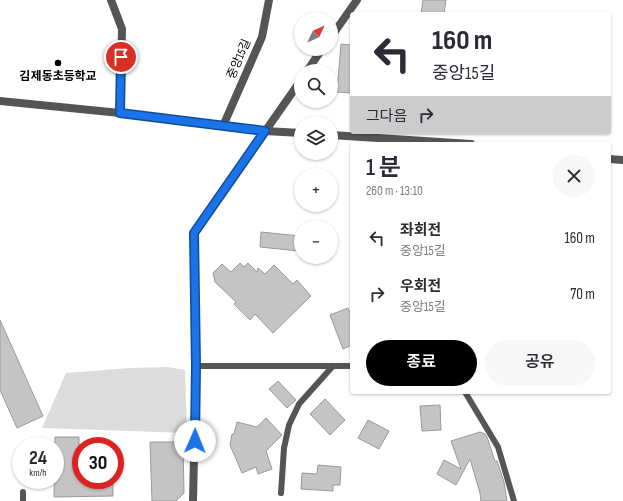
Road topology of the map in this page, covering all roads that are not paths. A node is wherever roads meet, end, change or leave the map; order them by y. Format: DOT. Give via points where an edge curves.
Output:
graph roads {
  1 [pos="268,0"];
  2 [pos="356,0"];
  3 [pos="112,2"];
  4 [pos="338,27"];
  5 [pos="294,90"];
  6 [pos="0,101"];
  7 [pos="120,113"];
  8 [pos="223,126"];
  9 [pos="265,131"];
  10 [pos="294,133"];
  11 [pos="338,135"];
  12 [pos="436,142"];
  13 [pos="611,159"];
  14 [pos="623,160"];
  15 [pos="196,366"];
  16 [pos="333,366"];
  17 [pos="350,366"];
  18 [pos="466,394"];
  19 [pos="23,492"];
  20 [pos="281,493"];
  21 [pos="23,501"];
  22 [pos="193,501"];
  23 [pos="514,501"];
  1 -- 8 [label="street, 중앙15길" via="262,37"];
  2 -- 4 [label="street"];
  3 -- 7 [label="street" via="122,29"];
  5 -- 9 [label="street"];
  6 -- 7 [label="street"];
  7 -- 8 [label="street"];
  8 -- 9 [label="street"];
  9 -- 10 [label="street"];
  9 -- 15 [label="street" via="194,233"];
  11 -- 12 [label="street"];
  13 -- 14 [label="street"];
  15 -- 16 [label="lane"];
  15 -- 22 [label="street"];
  16 -- 17 [label="lane"];
  16 -- 20 [label="lane" via="299,404 289,426 284,448"];
  18 -- 23 [label="lane" via="498,447"];
  19 -- 21 [label="lane"];
}
